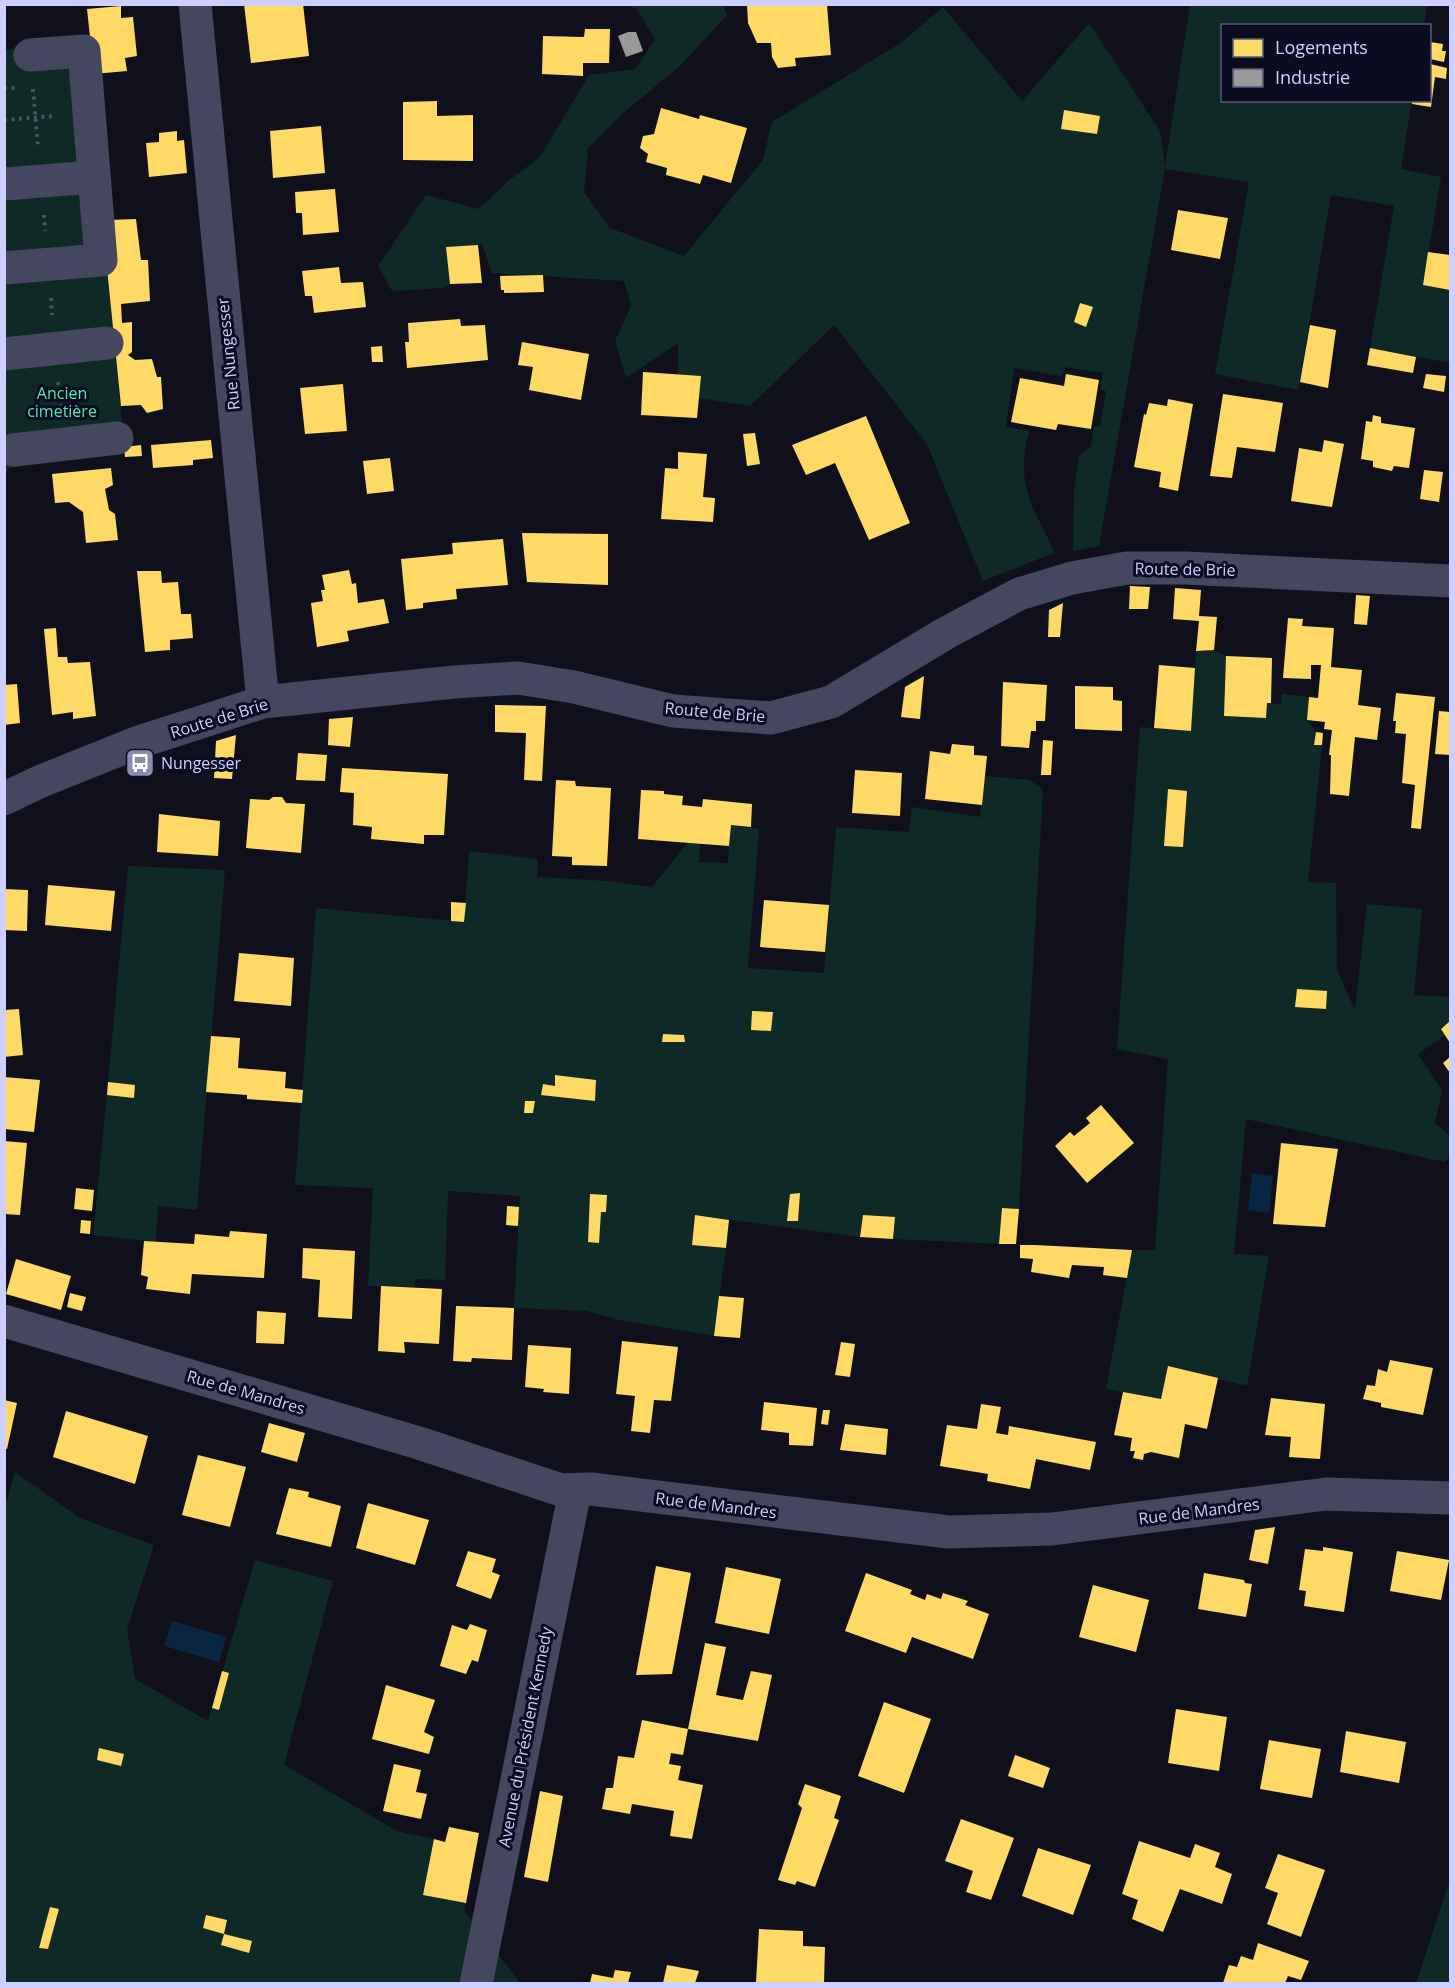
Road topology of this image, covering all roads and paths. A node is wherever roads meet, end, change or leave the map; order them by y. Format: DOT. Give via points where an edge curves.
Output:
graph roads {
  1 [pos="195,4"];
  2 [pos="30,56"];
  3 [pos="63,116"];
  4 [pos="4,120"];
  5 [pos="94,177"];
  6 [pos="4,184"];
  7 [pos="4,268"];
  8 [pos="107,343"];
  9 [pos="4,354"];
  10 [pos="117,438"];
  11 [pos="13,450"];
  12 [pos="1450,581"];
  13 [pos="263,702"];
  14 [pos="4,799"];
  15 [pos="4,1321"];
  16 [pos="575,1491"];
  17 [pos="1450,1498"];
  18 [pos="476,1983"];
  1 -- 13 [label="street, Rue Nungesser"];
  2 -- 5 [label="street" via="84,51"];
  3 -- 4 [label="path"];
  5 -- 6 [label="street"];
  5 -- 7 [label="street" via="101,260"];
  8 -- 9 [label="street"];
  10 -- 11 [label="street"];
  12 -- 13 [label="street, Route de Brie" via="1185,568 1127,568 1072,578 1019,594 831,702 771,718 673,711 518,678"];
  13 -- 14 [label="street, Route de Brie" via="136,743"];
  15 -- 16 [label="street, Rue de Mandres" via="419,1443 561,1490"];
  16 -- 17 [label="street, Rue de Mandres" via="591,1489 949,1532 1052,1528 1326,1494"];
  16 -- 18 [label="street, Avenue du Président Kennedy"];
}
